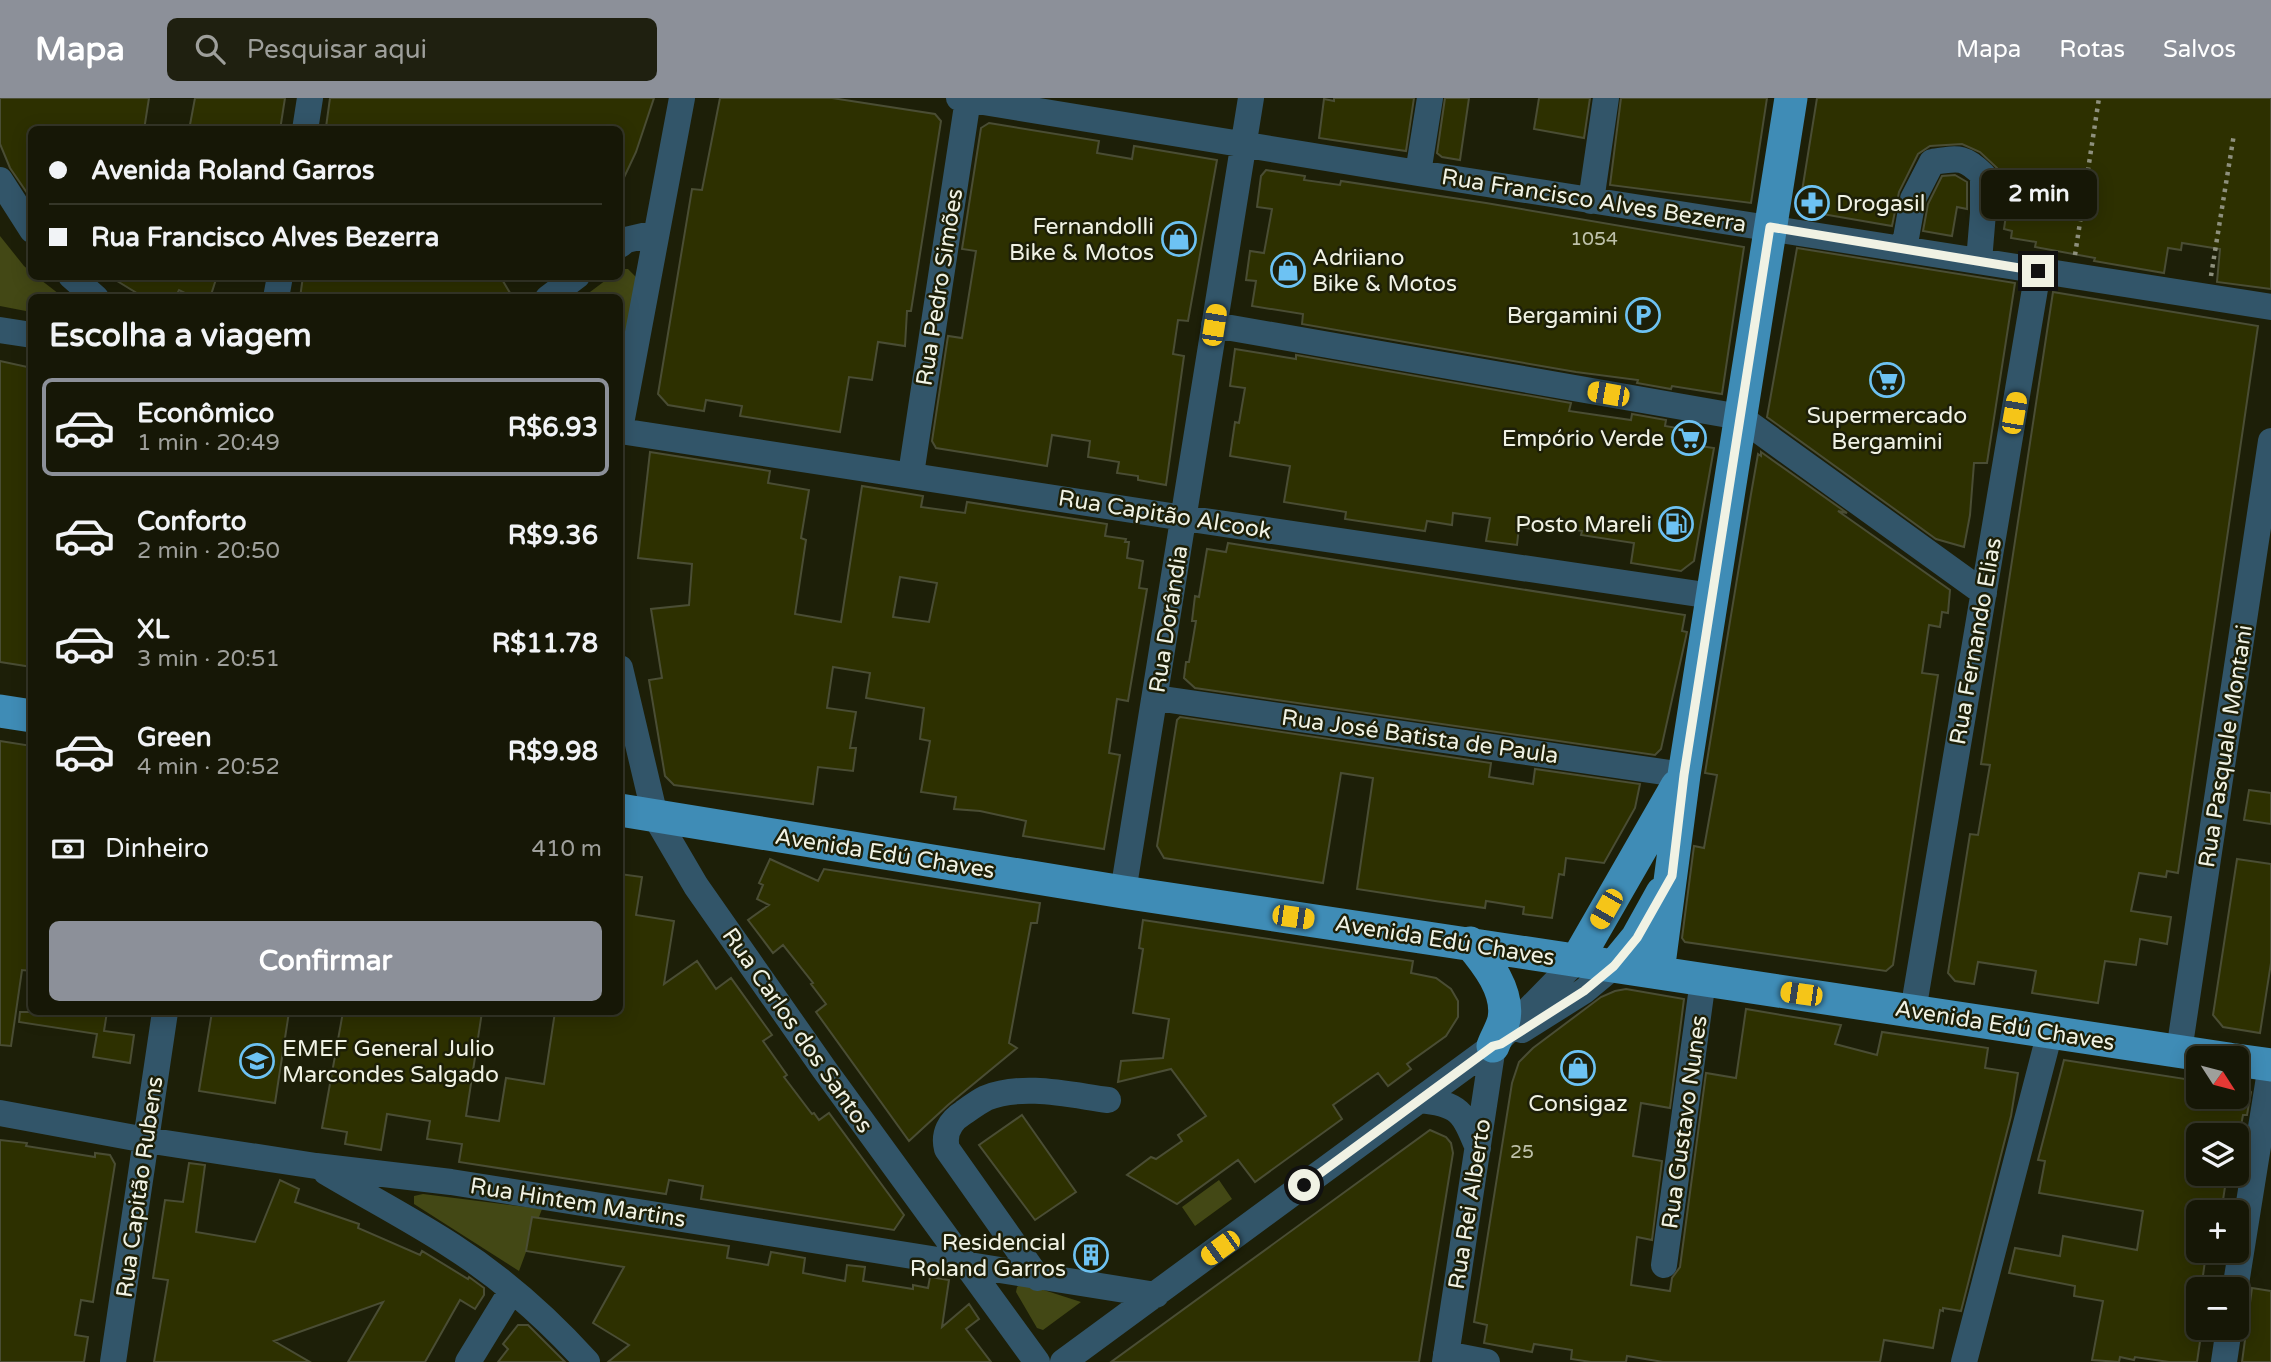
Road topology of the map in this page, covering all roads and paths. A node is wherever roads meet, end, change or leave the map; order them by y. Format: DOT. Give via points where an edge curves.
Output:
graph roads {
  1 [pos="310,98"];
  2 [pos="682,98"];
  3 [pos="1251,98"];
  4 [pos="1430,98"];
  5 [pos="1606,98"];
  6 [pos="1791,98"];
  7 [pos="2099,98"];
  8 [pos="977,100"];
  9 [pos="306,126"];
  10 [pos="2234,134"];
  11 [pos="1243,145"];
  12 [pos="1418,173"];
  13 [pos="0,180"];
  14 [pos="1591,201"];
  15 [pos="28,224"];
  16 [pos="1770,227"];
  17 [pos="656,233"];
  18 [pos="623,242"];
  19 [pos="1904,249"];
  20 [pos="1979,261"];
  21 [pos="2038,271"];
  22 [pos="2072,276"];
  23 [pos="76,280"];
  24 [pos="572,280"];
  25 [pos="91,294"];
  26 [pos="553,294"];
  27 [pos="2207,297"];
  28 [pos="2271,307"];
  29 [pos="1214,325"];
  30 [pos="0,330"];
  31 [pos="28,334"];
  32 [pos="623,414"];
  33 [pos="1740,417"];
  34 [pos="623,430"];
  35 [pos="2271,441"];
  36 [pos="911,474"];
  37 [pos="1184,518"];
  38 [pos="1984,593"];
  39 [pos="1712,596"];
  40 [pos="623,681"];
  41 [pos="1156,698"];
  42 [pos="0,711"];
  43 [pos="28,715"];
  44 [pos="1684,775"];
  45 [pos="623,811"];
  46 [pos="655,816"];
  47 [pos="1672,876"];
  48 [pos="1124,892"];
  49 [pos="1470,943"];
  50 [pos="1577,960"];
  51 [pos="1614,966"];
  52 [pos="1658,972"];
  53 [pos="1703,979"];
  54 [pos="1913,1011"];
  55 [pos="165,1015"];
  56 [pos="2050,1032"];
  57 [pos="1493,1046"];
  58 [pos="2179,1051"];
  59 [pos="2186,1052"];
  60 [pos="2249,1062"];
  61 [pos="2271,1065"];
  62 [pos="1108,1100"];
  63 [pos="1420,1100"];
  64 [pos="0,1113"];
  65 [pos="146,1139"];
  66 [pos="1478,1148"];
  67 [pos="316,1166"];
  68 [pos="966,1265"];
  69 [pos="1664,1265"];
  70 [pos="2237,1277"];
  71 [pos="1038,1278"];
  72 [pos="512,1290"];
  73 [pos="1156,1295"];
  74 [pos="2227,1340"];
  75 [pos="1445,1358"];
  76 [pos="113,1362"];
  77 [pos="468,1362"];
  78 [pos="587,1362"];
  79 [pos="1037,1362"];
  80 [pos="1063,1362"];
  81 [pos="1487,1362"];
  82 [pos="1964,1362"];
  83 [pos="2224,1362"];
  1 -- 9 [label="street"];
  2 -- 17 [label="street"];
  3 -- 11 [label="street, Rua Dorândia"];
  4 -- 12 [label="street"];
  5 -- 14 [label="street"];
  6 -- 16 [label="main road"];
  7 -- 22 [label="path"];
  8 -- 11 [label="street, Rua Francisco Alves Bezerra"];
  8 -- 36 [label="street, Rua Pedro Simões"];
  10 -- 27 [label="path"];
  11 -- 12 [label="street, Rua Francisco Alves Bezerra"];
  11 -- 29 [label="street, Rua Dorândia"];
  12 -- 14 [label="street, Rua Francisco Alves Bezerra"];
  13 -- 15 [label="street"];
  14 -- 16 [label="street, Rua Francisco Alves Bezerra"];
  16 -- 19 [label="street, Rua Francisco Alves Bezerra"];
  16 -- 33 [label="main road"];
  17 -- 18 [label="street"];
  17 -- 32 [label="street"];
  19 -- 20 [label="street, Rua Francisco Alves Bezerra"];
  19 -- 20 [label="street" via="1913,199 1932,162 1960,160 1970,162 1983,175"];
  20 -- 21 [label="street, Rua Francisco Alves Bezerra"];
  21 -- 22 [label="street, Rua Francisco Alves Bezerra"];
  21 -- 38 [label="street, Rua Fernando Elias"];
  22 -- 27 [label="street, Rua Francisco Alves Bezerra"];
  23 -- 25 [label="street"];
  24 -- 26 [label="street"];
  27 -- 28 [label="street, Rua Francisco Alves Bezerra"];
  29 -- 33 [label="street"];
  29 -- 37 [label="street, Rua Dorândia"];
  30 -- 31 [label="street"];
  33 -- 38 [label="street"];
  33 -- 39 [label="main road"];
  34 -- 36 [label="street, Rua Capitão Alcook"];
  35 -- 58 [label="street, Rua Pasquale Montani"];
  36 -- 37 [label="street, Rua Capitão Alcook"];
  37 -- 39 [label="street, Rua Capitão Alcook"];
  37 -- 41 [label="street, Rua Dorândia"];
  38 -- 54 [label="street, Rua Fernando Elias"];
  39 -- 44 [label="main road"];
  40 -- 46 [label="street, Rua Carlos dos Santos"];
  41 -- 44 [label="street, Rua José Batista de Paula"];
  41 -- 48 [label="street, Rua Dorândia"];
  42 -- 43 [label="main road"];
  44 -- 47 [label="main road"];
  44 -- 50 [label="main road"];
  45 -- 46 [label="main road, Avenida Edú Chaves"];
  46 -- 48 [label="main road, Avenida Edú Chaves"];
  46 -- 68 [label="street, Rua Carlos dos Santos" via="696,886"];
  47 -- 51 [label="main road" via="1637,938"];
  47 -- 52 [label="main road"];
  48 -- 49 [label="main road, Avenida Edú Chaves"];
  49 -- 50 [label="main road, Avenida Edú Chaves"];
  49 -- 57 [label="main road" via="1499,986 1503,1003 1504,1022"];
  50 -- 51 [label="main road, Avenida Edú Chaves"];
  50 -- 57 [label="street"];
  51 -- 52 [label="main road, Avenida Edú Chaves"];
  51 -- 57 [label="street" via="1584,991"];
  52 -- 53 [label="main road, Avenida Edú Chaves"];
  53 -- 54 [label="main road, Avenida Edú Chaves"];
  53 -- 69 [label="street, Rua Gustavo Nunes"];
  54 -- 56 [label="main road, Avenida Edú Chaves"];
  55 -- 65 [label="street, Rua Capitão Rubens"];
  56 -- 58 [label="main road, Avenida Edú Chaves"];
  56 -- 82 [label="street"];
  57 -- 63 [label="street"];
  57 -- 66 [label="street, Rua Rei Alberto"];
  58 -- 59 [label="main road, Avenida Edú Chaves"];
  60 -- 61 [label="main road"];
  61 -- 70 [label="street"];
  62 -- 71 [label="street" via="1017,1092 986,1098 957,1116 947,1130 947,1149"];
  63 -- 66 [label="street" via="1455,1109 1467,1121"];
  63 -- 73 [label="street"];
  64 -- 65 [label="street, Rua Hintem Martins"];
  65 -- 67 [label="street, Rua Hintem Martins"];
  65 -- 76 [label="street, Rua Capitão Rubens"];
  66 -- 75 [label="street, Rua Rei Alberto"];
  67 -- 68 [label="street, Rua Hintem Martins" via="452,1182"];
  67 -- 72 [label="street" via="453,1246"];
  68 -- 71 [label="street, Rua Hintem Martins"];
  68 -- 79 [label="street, Rua Carlos dos Santos"];
  71 -- 73 [label="street, Rua Hintem Martins"];
  72 -- 77 [label="street"];
  72 -- 78 [label="street"];
  73 -- 80 [label="street"];
  74 -- 83 [label="street"];
  75 -- 81 [label="street"];
}
